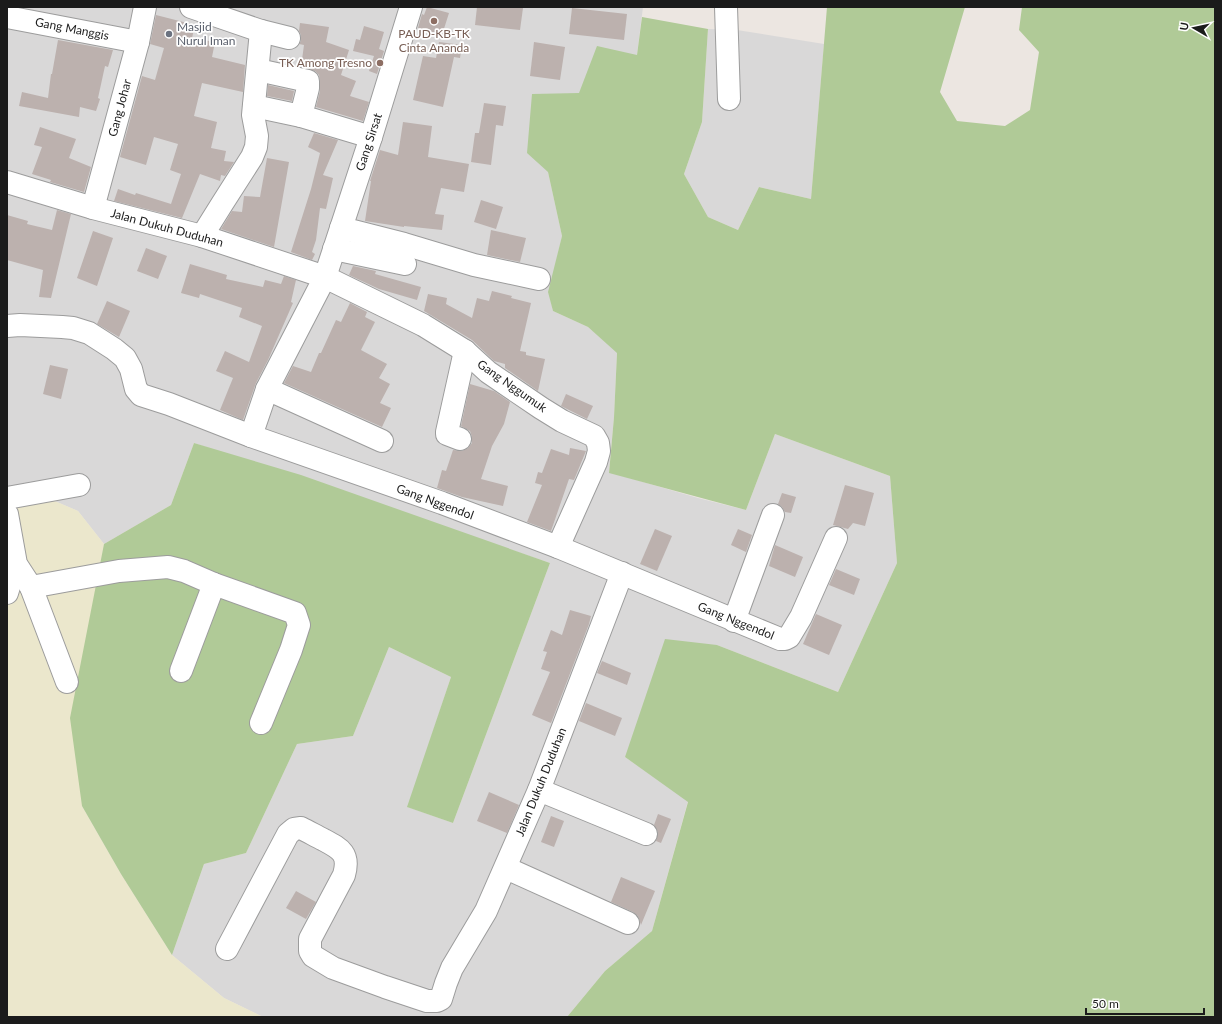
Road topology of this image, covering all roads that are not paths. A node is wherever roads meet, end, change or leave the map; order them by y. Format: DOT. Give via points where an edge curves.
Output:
graph roads {
  1 [pos="145,7"];
  2 [pos="191,7"];
  3 [pos="411,7"];
  4 [pos="726,7"];
  5 [pos="7,17"];
  6 [pos="261,31"];
  7 [pos="289,38"];
  8 [pos="138,42"];
  9 [pos="258,70"];
  10 [pos="729,99"];
  11 [pos="254,106"];
  12 [pos="301,116"];
  13 [pos="371,137"];
  14 [pos="7,182"];
  15 [pos="93,208"];
  16 [pos="341,228"];
  17 [pos="202,236"];
  18 [pos="334,249"];
  19 [pos="405,264"];
  20 [pos="325,277"];
  21 [pos="539,279"];
  22 [pos="7,326"];
  23 [pos="465,351"];
  24 [pos="267,390"];
  25 [pos="251,436"];
  26 [pos="460,439"];
  27 [pos="382,441"];
  28 [pos="79,485"];
  29 [pos="7,498"];
  30 [pos="7,514"];
  31 [pos="773,515"];
  32 [pos="836,538"];
  33 [pos="558,547"];
  34 [pos="16,564"];
  35 [pos="622,573"];
  36 [pos="214,584"];
  37 [pos="31,587"];
  38 [pos="7,593"];
  39 [pos="734,621"];
  40 [pos="181,671"];
  41 [pos="67,682"];
  42 [pos="261,723"];
  43 [pos="539,790"];
  44 [pos="646,834"];
  45 [pos="506,868"];
  46 [pos="628,923"];
  47 [pos="227,949"];
  1 -- 8 [label="street, Gang Johar"];
  2 -- 6 [label="street"];
  3 -- 13 [label="street, Gang Sirsat"];
  4 -- 10 [label="street"];
  5 -- 8 [label="street, Gang Manggis"];
  6 -- 7 [label="street"];
  6 -- 9 [label="street"];
  8 -- 15 [label="street, Gang Johar"];
  9 -- 11 [label="street"];
  9 -- 12 [label="street" via="308,81"];
  11 -- 12 [label="street"];
  11 -- 17 [label="street" via="257,136 252,157"];
  12 -- 13 [label="street"];
  13 -- 16 [label="street, Gang Sirsat"];
  14 -- 15 [label="street, Jalan Dukuh Duduhan"];
  15 -- 17 [label="street, Jalan Dukuh Duduhan"];
  16 -- 18 [label="street, Gang Sirsat"];
  16 -- 21 [label="street" via="474,265"];
  17 -- 20 [label="street, Jalan Dukuh Duduhan"];
  18 -- 19 [label="street"];
  18 -- 20 [label="street, Gang Sirsat"];
  20 -- 23 [label="street, Gang Nggumuk" via="423,325"];
  20 -- 24 [label="street"];
  22 -- 25 [label="street, Gang Nggendol" via="20,324 62,327 89,333 125,358 131,369 136,390 141,396 169,404"];
  23 -- 26 [label="street" via="447,432 449,436"];
  23 -- 33 [label="street, Gang Nggumuk" via="488,372 552,414 594,436 598,443 596,462"];
  24 -- 25 [label="street"];
  24 -- 27 [label="street"];
  25 -- 33 [label="street, Gang Nggendol"];
  28 -- 29 [label="street"];
  30 -- 34 [label="street"];
  31 -- 39 [label="street"];
  32 -- 39 [label="street, Gang Nggendol" via="801,617 789,636 780,639"];
  33 -- 35 [label="street, Gang Nggendol"];
  34 -- 37 [label="street"];
  34 -- 38 [label="street"];
  35 -- 39 [label="street, Gang Nggendol"];
  35 -- 43 [label="street, Jalan Dukuh Duduhan"];
  36 -- 37 [label="street" via="168,567 119,571"];
  36 -- 40 [label="street"];
  36 -- 42 [label="street" via="295,613 299,625"];
  37 -- 41 [label="street"];
  43 -- 44 [label="street"];
  43 -- 45 [label="street, Jalan Dukuh Duduhan"];
  45 -- 46 [label="street"];
  45 -- 47 [label="street, Jalan Dukuh Duduhan" via="486,911 459,954 438,1001 428,1001 361,979 333,968 313,956 310,951 310,939 344,875 346,860 341,850 310,832 297,828 288,834"];
}
